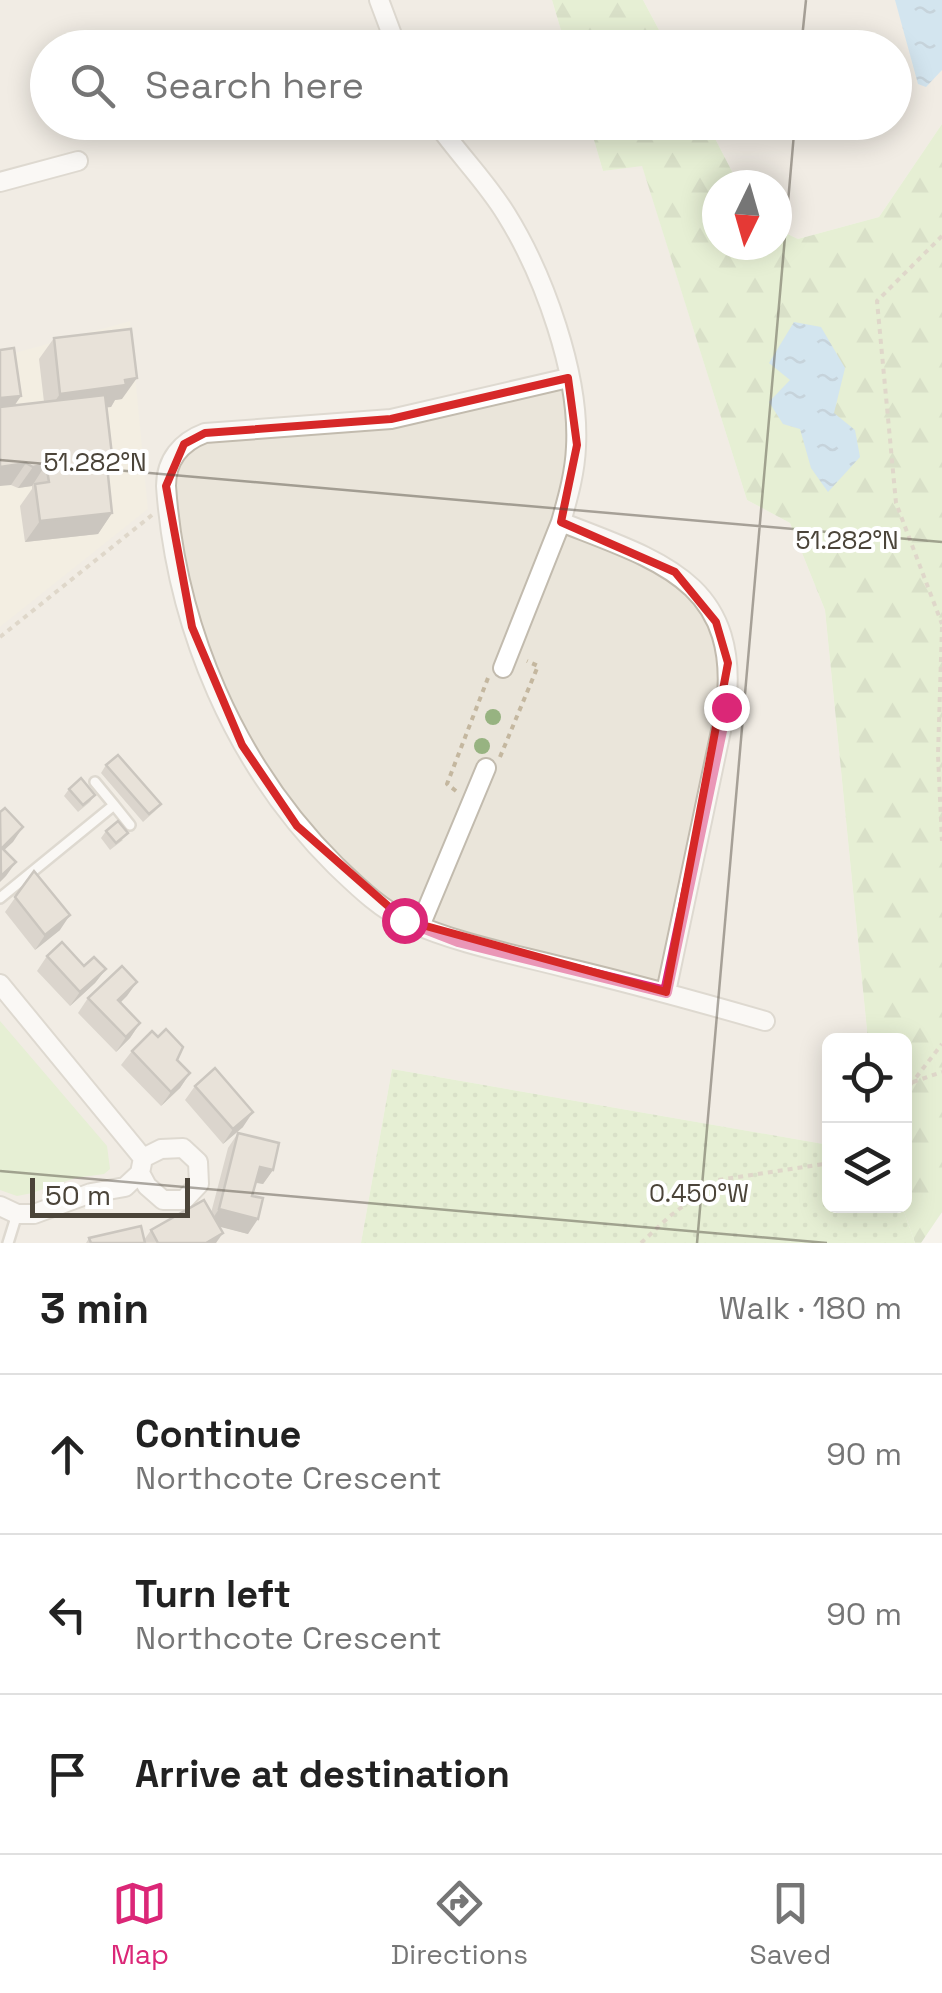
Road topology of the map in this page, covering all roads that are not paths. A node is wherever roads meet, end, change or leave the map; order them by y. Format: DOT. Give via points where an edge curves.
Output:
graph roads {
  1 [pos="379,0"];
  2 [pos="390,30"];
  3 [pos="450,140"];
  4 [pos="78,161"];
  5 [pos="0,182"];
  6 [pos="568,378"];
  7 [pos="561,522"];
  8 [pos="506,660"];
  9 [pos="486,768"];
  10 [pos="94,782"];
  11 [pos="114,805"];
  12 [pos="130,825"];
  13 [pos="0,898"];
  14 [pos="420,926"];
  15 [pos="0,984"];
  16 [pos="666,992"];
  17 [pos="765,1021"];
  18 [pos="8,1210"];
  19 [pos="8,1243"];
  1 -- 2 [label="street"];
  3 -- 6 [label="street" via="521,242 548,300"];
  4 -- 5 [label="street"];
  6 -- 7 [label="street" via="576,445"];
  6 -- 14 [label="street" via="391,419 205,433 184,444 169,464 167,503 192,626 242,745 320,851 372,899"];
  7 -- 8 [label="street"];
  7 -- 16 [label="street" via="675,572 705,603 723,642 726,707"];
  9 -- 14 [label="street"];
  10 -- 11 [label="lane"];
  11 -- 12 [label="lane"];
  11 -- 13 [label="lane"];
  14 -- 16 [label="street"];
  15 -- 18 [label="street" via="142,1166 125,1186 34,1214"];
  16 -- 17 [label="street"];
  18 -- 19 [label="lane"];
}
